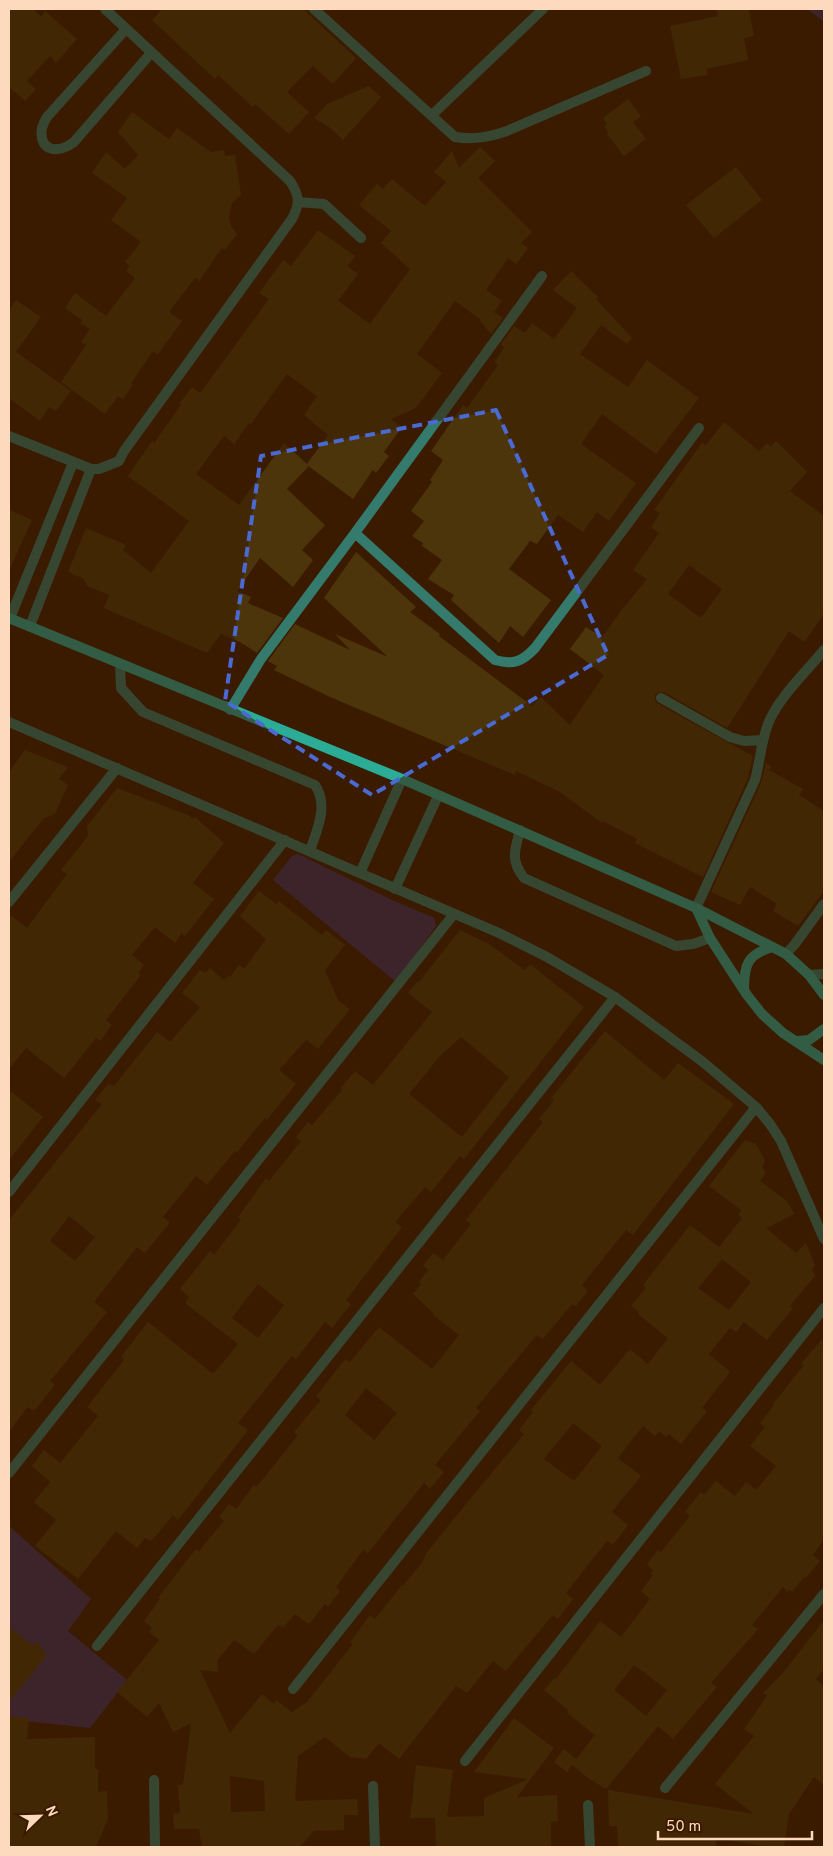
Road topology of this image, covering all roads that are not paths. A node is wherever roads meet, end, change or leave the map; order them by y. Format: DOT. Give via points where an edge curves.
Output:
graph roads {
  1 [pos="105,9"];
  2 [pos="314,9"];
  3 [pos="543,9"];
  4 [pos="126,30"];
  5 [pos="151,52"];
  6 [pos="646,71"];
  7 [pos="432,115"];
  8 [pos="298,202"];
  9 [pos="361,238"];
  10 [pos="542,276"];
  11 [pos="699,428"];
  12 [pos="9,436"];
  13 [pos="73,463"];
  14 [pos="91,469"];
  15 [pos="355,533"];
  16 [pos="10,618"];
  17 [pos="30,626"];
  18 [pos="824,650"];
  19 [pos="120,664"];
  20 [pos="662,698"];
  21 [pos="230,710"];
  22 [pos="9,722"];
  23 [pos="763,740"];
  24 [pos="117,768"];
  25 [pos="402,780"];
  26 [pos="438,796"];
  27 [pos="520,830"];
  28 [pos="285,840"];
  29 [pos="310,851"];
  30 [pos="360,873"];
  31 [pos="396,889"];
  32 [pos="9,902"];
  33 [pos="824,904"];
  34 [pos="696,908"];
  35 [pos="454,914"];
  36 [pos="710,938"];
  37 [pos="773,947"];
  38 [pos="786,954"];
  39 [pos="824,974"];
  40 [pos="809,975"];
  41 [pos="744,990"];
  42 [pos="824,995"];
  43 [pos="615,997"];
  44 [pos="824,1029"];
  45 [pos="798,1042"];
  46 [pos="824,1060"];
  47 [pos="756,1107"];
  48 [pos="9,1192"];
  49 [pos="824,1239"];
  50 [pos="824,1308"];
  51 [pos="9,1473"];
  52 [pos="824,1594"];
  53 [pos="97,1646"];
  54 [pos="293,1688"];
  55 [pos="465,1761"];
  56 [pos="154,1780"];
  57 [pos="373,1786"];
  58 [pos="666,1788"];
  59 [pos="588,1805"];
  60 [pos="155,1847"];
  61 [pos="375,1847"];
  62 [pos="590,1847"];
  1 -- 4 [label="street"];
  2 -- 7 [label="street"];
  3 -- 7 [label="street"];
  4 -- 5 [label="street"];
  4 -- 5 [label="street" via="47,117 42,129 47,147 61,150 74,142"];
  5 -- 8 [label="street" via="290,181"];
  6 -- 7 [label="street" via="487,137 470,139 456,136"];
  8 -- 9 [label="street" via="324,204"];
  8 -- 14 [label="street" via="292,219 119,461"];
  10 -- 15 [label="street"];
  11 -- 15 [label="street" via="535,648 518,661 495,660"];
  12 -- 13 [label="street"];
  13 -- 14 [label="street"];
  13 -- 16 [label="street"];
  14 -- 17 [label="street"];
  15 -- 21 [label="street" via="261,659"];
  16 -- 17 [label="main road"];
  17 -- 19 [label="main road"];
  18 -- 23 [label="street" via="776,707"];
  19 -- 21 [label="main road"];
  19 -- 29 [label="street" via="121,688 143,712 315,784 321,794 322,814"];
  20 -- 23 [label="street" via="730,737 744,741"];
  21 -- 25 [label="main road"];
  22 -- 24 [label="street"];
  23 -- 34 [label="street" via="755,780"];
  24 -- 28 [label="street"];
  24 -- 32 [label="street"];
  25 -- 26 [label="main road"];
  25 -- 30 [label="street"];
  26 -- 27 [label="main road"];
  26 -- 31 [label="street"];
  27 -- 34 [label="main road"];
  27 -- 36 [label="street" via="514,855 516,868 524,878 676,946"];
  28 -- 29 [label="street"];
  28 -- 48 [label="street"];
  29 -- 30 [label="street"];
  30 -- 31 [label="street"];
  31 -- 35 [label="street"];
  33 -- 38 [label="street"];
  34 -- 36 [label="main road"];
  34 -- 37 [label="main road"];
  35 -- 43 [label="street" via="548,957"];
  35 -- 51 [label="street"];
  36 -- 41 [label="main road"];
  37 -- 38 [label="main road"];
  37 -- 41 [label="main road" via="748,961"];
  38 -- 40 [label="main road"];
  39 -- 40 [label="street"];
  40 -- 42 [label="main road"];
  41 -- 45 [label="main road" via="762,1014"];
  43 -- 47 [label="street" via="703,1062"];
  43 -- 53 [label="street"];
  44 -- 45 [label="main road" via="808,1040"];
  45 -- 46 [label="main road"];
  47 -- 49 [label="street" via="781,1141"];
  47 -- 54 [label="street"];
  50 -- 55 [label="street"];
  52 -- 58 [label="street"];
  56 -- 60 [label="street"];
  57 -- 61 [label="street"];
  59 -- 62 [label="street"];
}
